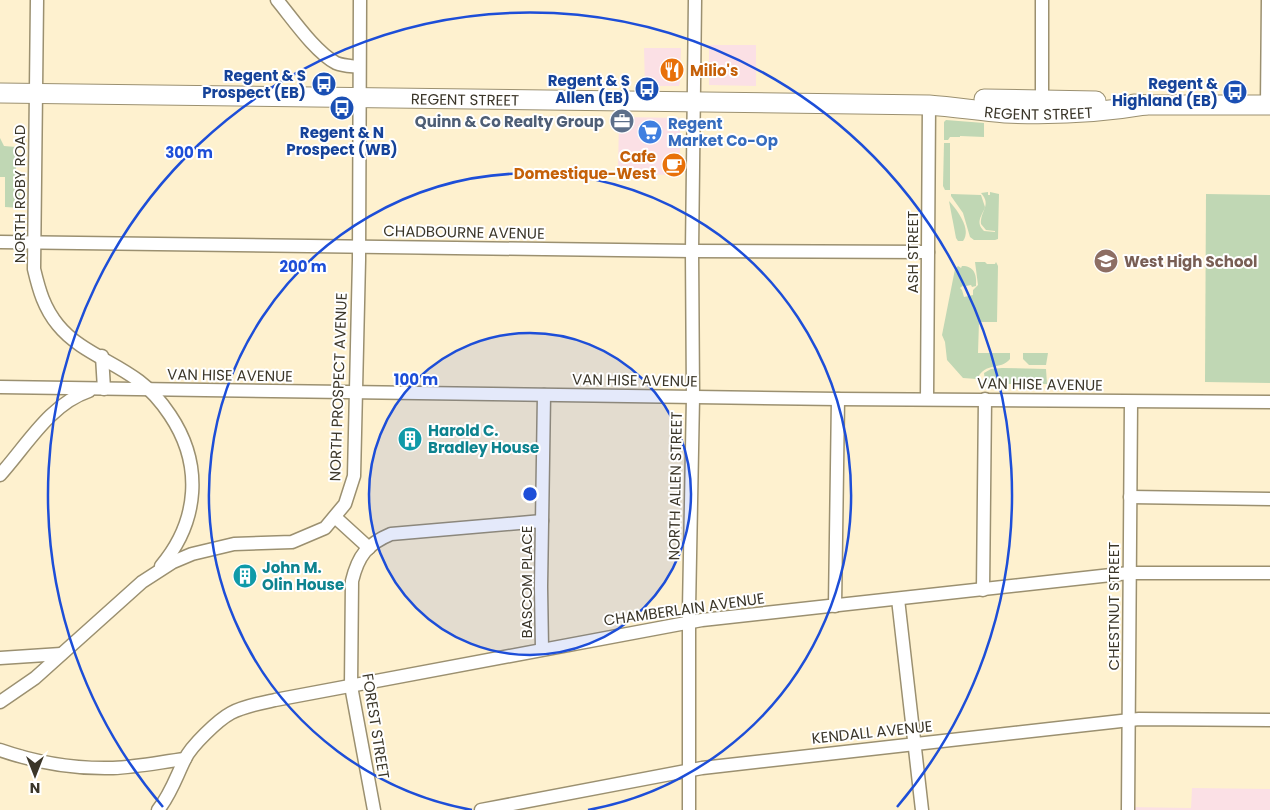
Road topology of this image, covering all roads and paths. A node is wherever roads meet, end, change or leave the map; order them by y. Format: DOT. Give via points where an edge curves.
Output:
graph roads {
  1 [pos="37,0"];
  2 [pos="276,0"];
  3 [pos="360,0"];
  4 [pos="695,0"];
  5 [pos="1042,0"];
  6 [pos="1268,0"];
  7 [pos="359,66"];
  8 [pos="0,93"];
  9 [pos="36,93"];
  10 [pos="359,98"];
  11 [pos="693,102"];
  12 [pos="929,105"];
  13 [pos="1268,105"];
  14 [pos="1042,107"];
  15 [pos="0,242"];
  16 [pos="34,242"];
  17 [pos="359,246"];
  18 [pos="692,251"];
  19 [pos="928,252"];
  20 [pos="102,356"];
  21 [pos="0,387"];
  22 [pos="100,389"];
  23 [pos="149,390"];
  24 [pos="355,392"];
  25 [pos="544,395"];
  26 [pos="693,397"];
  27 [pos="838,399"];
  28 [pos="927,399"];
  29 [pos="985,400"];
  30 [pos="1131,402"];
  31 [pos="1270,402"];
  32 [pos="0,475"];
  33 [pos="1130,497"];
  34 [pos="1270,499"];
  35 [pos="335,517"];
  36 [pos="542,521"];
  37 [pos="369,548"];
  38 [pos="1129,573"];
  39 [pos="1270,573"];
  40 [pos="149,577"];
  41 [pos="983,590"];
  42 [pos="898,599"];
  43 [pos="835,606"];
  44 [pos="689,622"];
  45 [pos="542,649"];
  46 [pos="61,654"];
  47 [pos="0,658"];
  48 [pos="351,686"];
  49 [pos="0,702"];
  50 [pos="1129,720"];
  51 [pos="1270,720"];
  52 [pos="915,744"];
  53 [pos="0,750"];
  54 [pos="185,759"];
  55 [pos="689,771"];
  56 [pos="158,810"];
  57 [pos="374,810"];
  58 [pos="480,810"];
  59 [pos="688,810"];
  60 [pos="922,810"];
  61 [pos="1128,810"];
  1 -- 9 [label="street, NORTH ROBY ROAD"];
  2 -- 7 [label="street" via="327,57 341,65"];
  3 -- 7 [label="street, NORTH PROSPECT AVENUE"];
  4 -- 11 [label="street, NORTH ALLEN STREET"];
  5 -- 14 [label="street"];
  6 -- 13 [label="street"];
  7 -- 10 [label="street, NORTH PROSPECT AVENUE"];
  8 -- 9 [label="main road, REGENT STREET"];
  9 -- 10 [label="main road, REGENT STREET"];
  9 -- 16 [label="street, NORTH ROBY ROAD"];
  10 -- 11 [label="main road, REGENT STREET"];
  10 -- 17 [label="street, NORTH PROSPECT AVENUE"];
  11 -- 12 [label="main road, REGENT STREET"];
  11 -- 18 [label="street, NORTH ALLEN STREET"];
  12 -- 14 [label="main road, REGENT STREET" via="970,99"];
  12 -- 19 [label="street, ASH STREET"];
  13 -- 14 [label="main road, REGENT STREET" via="1146,105 1100,101"];
  15 -- 16 [label="street, CHADBOURNE AVENUE"];
  16 -- 17 [label="street, CHADBOURNE AVENUE"];
  16 -- 20 [label="street, NORTH ROBY ROAD" via="34,269 40,295 49,313 69,336"];
  17 -- 18 [label="street, CHADBOURNE AVENUE"];
  17 -- 24 [label="street, NORTH PROSPECT AVENUE"];
  18 -- 19 [label="street, CHADBOURNE AVENUE"];
  18 -- 26 [label="street, NORTH ALLEN STREET"];
  19 -- 28 [label="street, ASH STREET"];
  20 -- 22 [label="street"];
  20 -- 23 [label="street, NORTH ROBY ROAD"];
  21 -- 22 [label="street, VAN HISE AVENUE"];
  22 -- 23 [label="street, VAN HISE AVENUE"];
  22 -- 32 [label="street" via="81,394 55,411"];
  23 -- 24 [label="street, VAN HISE AVENUE"];
  23 -- 40 [label="street, NORTH ROBY ROAD" via="182,433 192,471 190,509 184,530 174,549"];
  24 -- 25 [label="street, VAN HISE AVENUE"];
  24 -- 35 [label="street, NORTH PROSPECT AVENUE" via="354,476 345,504"];
  25 -- 26 [label="street, VAN HISE AVENUE"];
  25 -- 36 [label="street, BASCOM PLACE"];
  26 -- 27 [label="street, VAN HISE AVENUE"];
  26 -- 44 [label="street, NORTH ALLEN STREET"];
  27 -- 28 [label="street, VAN HISE AVENUE"];
  27 -- 43 [label="street"];
  28 -- 29 [label="street, VAN HISE AVENUE"];
  29 -- 30 [label="street, VAN HISE AVENUE"];
  29 -- 41 [label="street"];
  30 -- 31 [label="street, VAN HISE AVENUE"];
  30 -- 33 [label="street, CHESTNUT STREET"];
  33 -- 34 [label="street"];
  33 -- 38 [label="street, CHESTNUT STREET"];
  35 -- 37 [label="street"];
  35 -- 40 [label="street, NORTH PROSPECT AVENUE" via="325,528 297,541 234,544 207,549 173,562"];
  36 -- 37 [label="street" via="391,534"];
  36 -- 45 [label="street, BASCOM PLACE"];
  37 -- 48 [label="street, FOREST STREET" via="355,566 352,581"];
  38 -- 39 [label="street, CHAMBERLAIN AVENUE"];
  38 -- 41 [label="street, CHAMBERLAIN AVENUE"];
  38 -- 50 [label="street, CHESTNUT STREET"];
  40 -- 46 [label="street, NORTH PROSPECT AVENUE"];
  41 -- 42 [label="street, CHAMBERLAIN AVENUE"];
  42 -- 43 [label="street, CHAMBERLAIN AVENUE"];
  42 -- 52 [label="street"];
  43 -- 44 [label="street, CHAMBERLAIN AVENUE"];
  44 -- 45 [label="street, CHAMBERLAIN AVENUE"];
  44 -- 55 [label="street, NORTH ALLEN STREET"];
  45 -- 48 [label="street, CHAMBERLAIN AVENUE"];
  46 -- 47 [label="street"];
  46 -- 49 [label="street, NORTH PROSPECT AVENUE" via="35,678"];
  48 -- 54 [label="street, CHAMBERLAIN AVENUE" via="276,700 231,713 202,737"];
  48 -- 57 [label="street, FOREST STREET"];
  50 -- 51 [label="street, KENDALL AVENUE"];
  50 -- 52 [label="street, KENDALL AVENUE"];
  50 -- 61 [label="street, CHESTNUT STREET"];
  52 -- 55 [label="street, KENDALL AVENUE"];
  52 -- 60 [label="street"];
  53 -- 54 [label="street" via="49,764 84,768 128,767"];
  54 -- 56 [label="street, CHAMBERLAIN AVENUE" via="177,780"];
  55 -- 58 [label="street, KENDALL AVENUE"];
  55 -- 59 [label="street, NORTH ALLEN STREET"];
}
